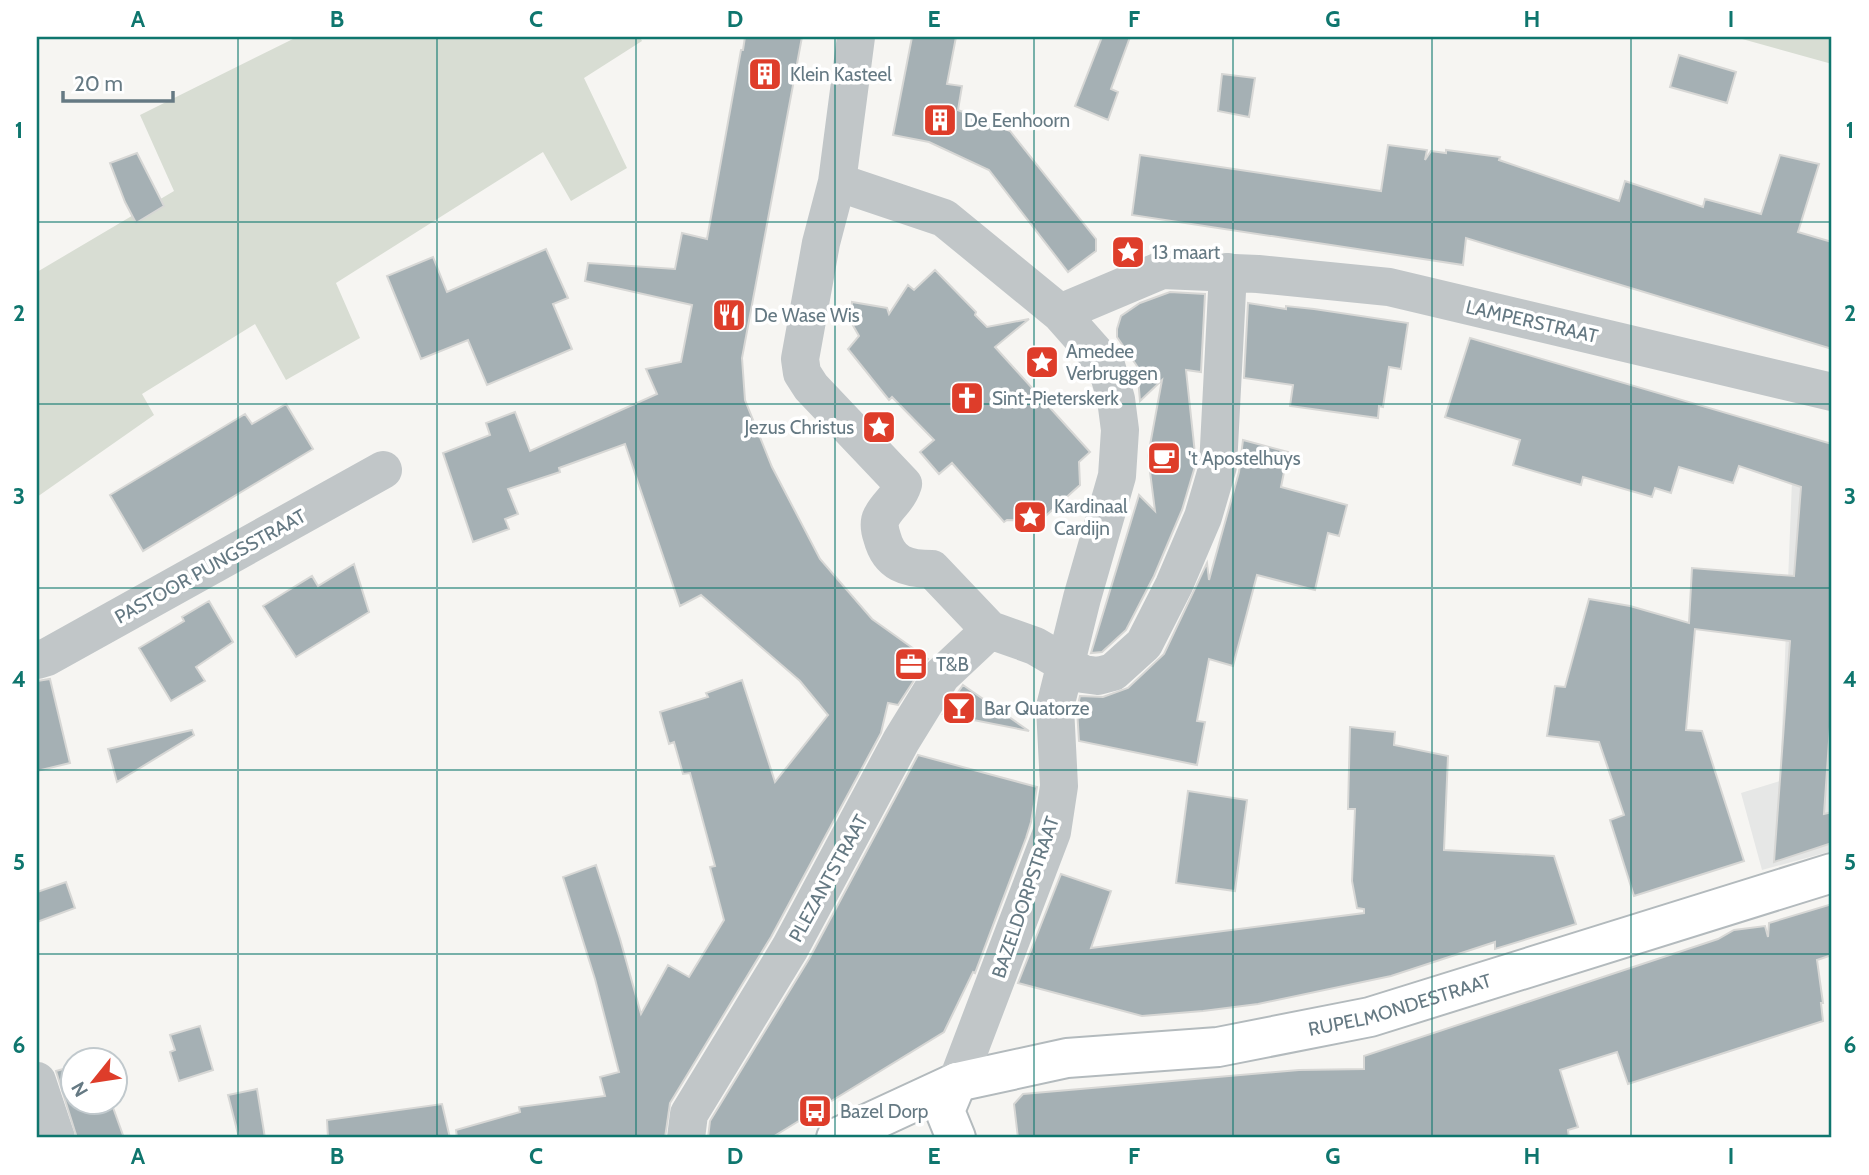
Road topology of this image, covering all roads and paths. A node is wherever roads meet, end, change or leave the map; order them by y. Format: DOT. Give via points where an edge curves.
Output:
graph roads {
  1 [pos="856,37"];
  2 [pos="836,182"];
  3 [pos="1228,272"];
  4 [pos="1060,313"];
  5 [pos="1832,392"];
  6 [pos="383,470"];
  7 [pos="990,630"];
  8 [pos="37,660"];
  9 [pos="1065,665"];
  10 [pos="1832,873"];
  11 [pos="37,1080"];
  12 [pos="957,1082"];
  13 [pos="55,1138"];
  14 [pos="686,1138"];
  15 [pos="836,1138"];
  16 [pos="956,1138"];
  1 -- 2 [label="street"];
  2 -- 4 [label="street, BAZELDORPSTRAAT" via="944,218"];
  2 -- 7 [label="street" via="807,314 802,373 903,484 899,497 880,517 889,556 914,569 932,569"];
  3 -- 4 [label="street, LAMPERSTRAAT" via="1163,270"];
  3 -- 5 [label="street, LAMPERSTRAAT" via="1389,287"];
  3 -- 9 [label="street" via="1218,466 1203,517 1144,644 1106,674 1083,674"];
  4 -- 9 [label="street, BAZELDORPSTRAAT" via="1106,365 1120,430 1117,476"];
  6 -- 8 [label="street, PASTOOR PUNGSSTRAAT"];
  7 -- 9 [label="street" via="1035,646"];
  7 -- 14 [label="street, PLEZANTSTRAAT" via="941,677 901,741 790,948 689,1114"];
  9 -- 12 [label="street, BAZELDORPSTRAAT" via="1055,707 1059,786 1052,831"];
  10 -- 12 [label="main road, RUPELMONDESTRAAT" via="1370,1017 1218,1047 1067,1058"];
  11 -- 13 [label="street"];
  12 -- 15 [label="main road, RUPELMONDESTRAAT"];
  12 -- 16 [label="main road" via="945,1111"];
}
